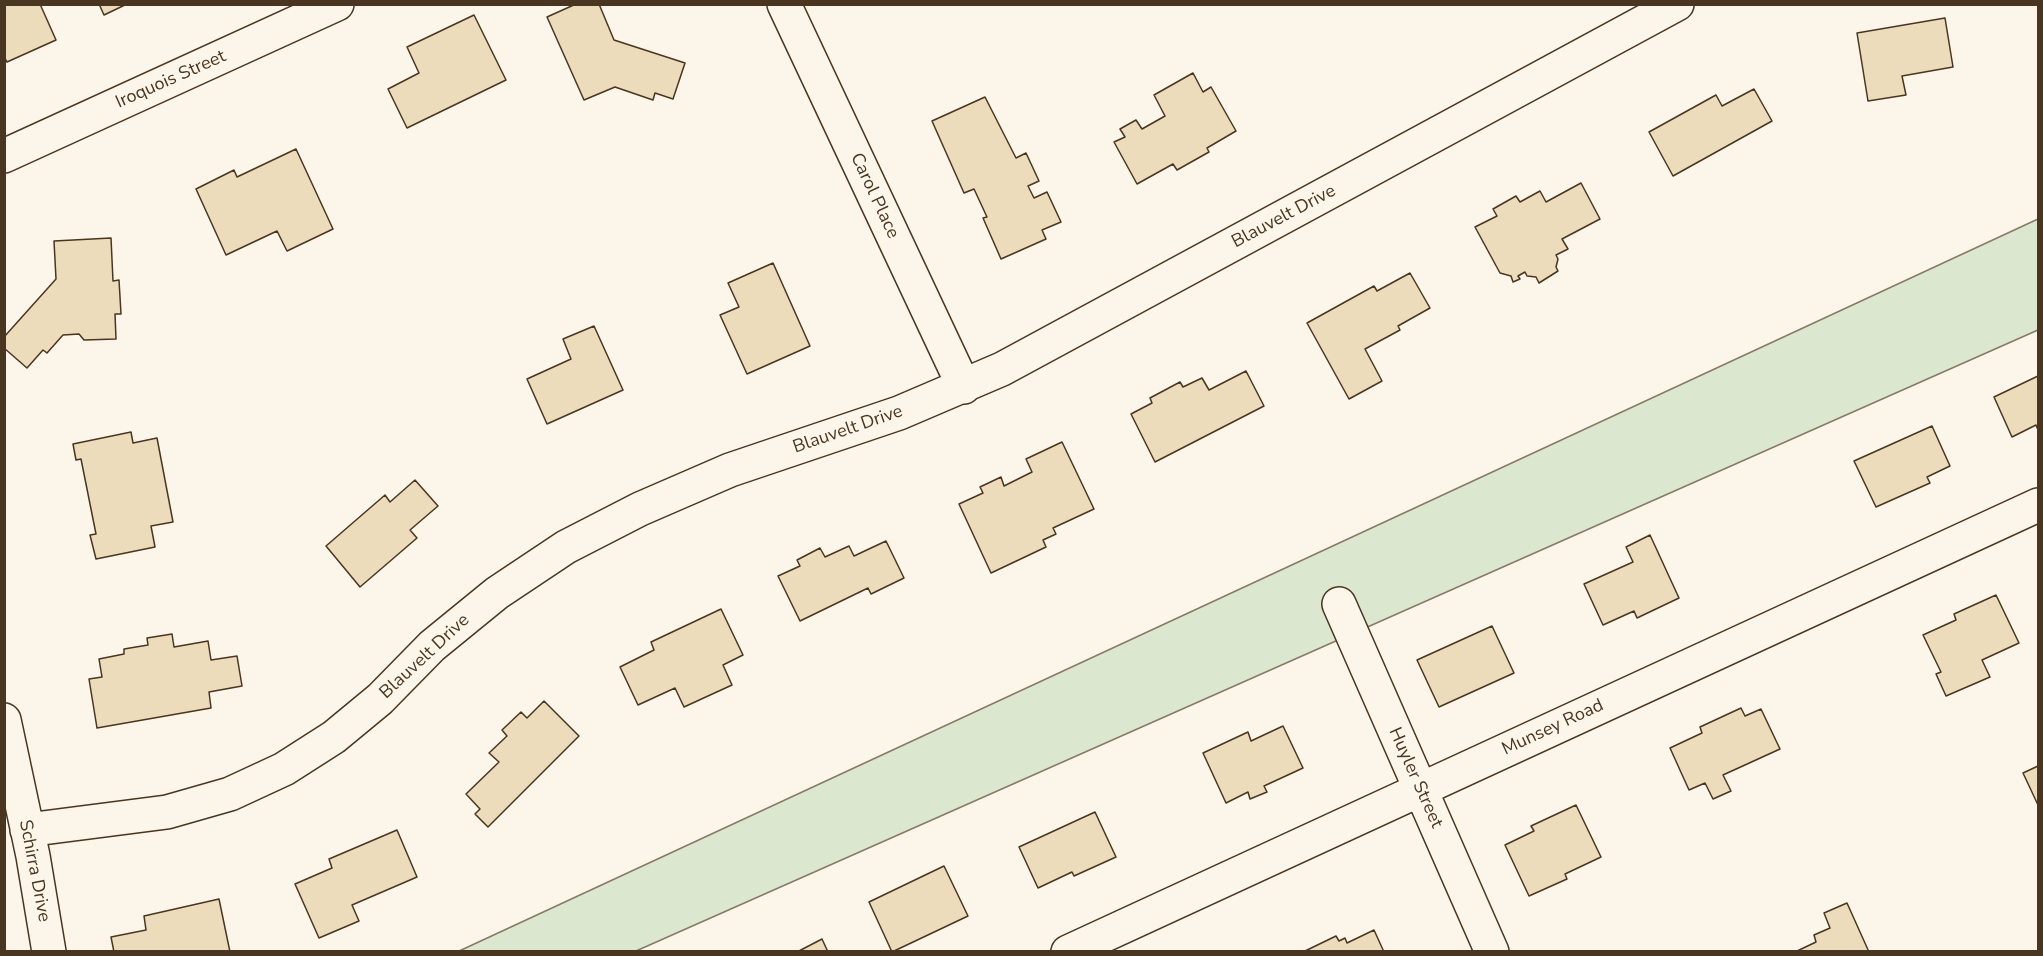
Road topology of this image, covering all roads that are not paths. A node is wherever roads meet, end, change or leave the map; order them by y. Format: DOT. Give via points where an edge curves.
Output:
graph roads {
  1 [pos="337,4"];
  2 [pos="784,4"];
  3 [pos="1677,4"];
  4 [pos="4,156"];
  5 [pos="964,387"];
  6 [pos="2038,505"];
  7 [pos="1339,604"];
  8 [pos="4,720"];
  9 [pos="1420,789"];
  10 [pos="27,830"];
  11 [pos="49,951"];
  12 [pos="1068,951"];
  13 [pos="1492,951"];
  1 -- 4 [label="street, Iroquois Street"];
  2 -- 5 [label="street, Carol Place"];
  3 -- 5 [label="street, Blauvelt Drive" via="1062,338"];
  5 -- 10 [label="street, Blauvelt Drive" via="730,470 566,547 497,593 432,646 380,699 334,738 284,769 230,794 167,812"];
  6 -- 9 [label="street, Munsey Road"];
  7 -- 9 [label="street, Huyler Street"];
  8 -- 10 [label="street, Schirra Drive"];
  9 -- 12 [label="street, Munsey Road"];
  9 -- 13 [label="street, Huyler Street"];
  10 -- 11 [label="street, Schirra Drive"];
}
